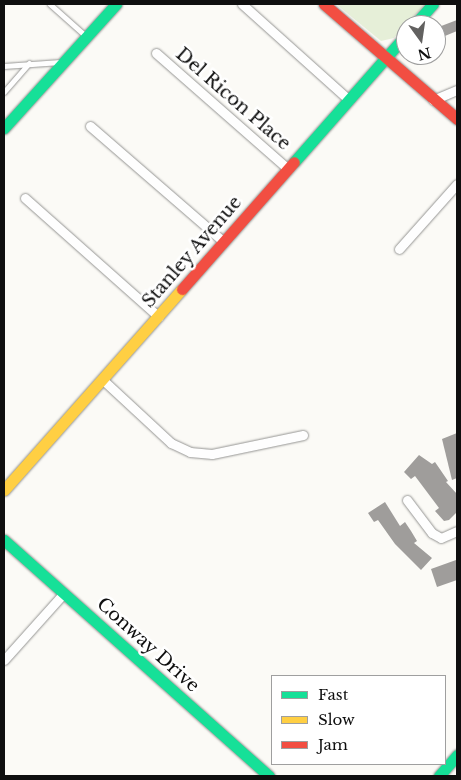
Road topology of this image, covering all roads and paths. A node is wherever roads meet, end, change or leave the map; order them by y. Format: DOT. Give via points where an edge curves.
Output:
graph roads {
  1 [pos="50,4"];
  2 [pos="116,4"];
  3 [pos="242,4"];
  4 [pos="324,4"];
  5 [pos="433,4"];
  6 [pos="423,15"];
  7 [pos="87,37"];
  8 [pos="396,46"];
  9 [pos="156,53"];
  10 [pos="385,59"];
  11 [pos="64,62"];
  12 [pos="29,63"];
  13 [pos="4,66"];
  14 [pos="457,90"];
  15 [pos="4,92"];
  16 [pos="349,100"];
  17 [pos="433,100"];
  18 [pos="457,120"];
  19 [pos="6,122"];
  20 [pos="90,126"];
  21 [pos="288,169"];
  22 [pos="457,184"];
  23 [pos="26,198"];
  24 [pos="224,242"];
  25 [pos="399,248"];
  26 [pos="159,317"];
  27 [pos="103,380"];
  28 [pos="303,435"];
  29 [pos="4,490"];
  30 [pos="407,500"];
  31 [pos="457,532"];
  32 [pos="4,540"];
  33 [pos="64,593"];
  34 [pos="4,660"];
  35 [pos="457,755"];
  36 [pos="269,776"];
  37 [pos="439,776"];
  1 -- 7 [label="lane"];
  2 -- 7 [label="street"];
  3 -- 16 [label="street"];
  4 -- 10 [label="street"];
  5 -- 6 [label="street"];
  7 -- 11 [label="street"];
  8 -- 10 [label="street, Stanley Avenue"];
  9 -- 21 [label="street, Del Ricon Place"];
  10 -- 16 [label="street, Stanley Avenue"];
  10 -- 17 [label="street"];
  11 -- 12 [label="lane"];
  11 -- 19 [label="street"];
  12 -- 13 [label="lane"];
  12 -- 15 [label="lane"];
  14 -- 17 [label="street"];
  16 -- 21 [label="street, Stanley Avenue"];
  17 -- 18 [label="street"];
  20 -- 24 [label="street"];
  21 -- 24 [label="street, Stanley Avenue"];
  22 -- 25 [label="street"];
  23 -- 26 [label="street"];
  24 -- 26 [label="street, Stanley Avenue"];
  26 -- 27 [label="street, Stanley Avenue"];
  27 -- 28 [label="street" via="171,443 190,452 212,454"];
  27 -- 29 [label="street, Stanley Avenue"];
  30 -- 31 [label="street" via="432,533 441,538"];
  32 -- 33 [label="street, Conway Drive"];
  33 -- 34 [label="street"];
  33 -- 36 [label="street, Conway Drive"];
  35 -- 37 [label="street"];
}
